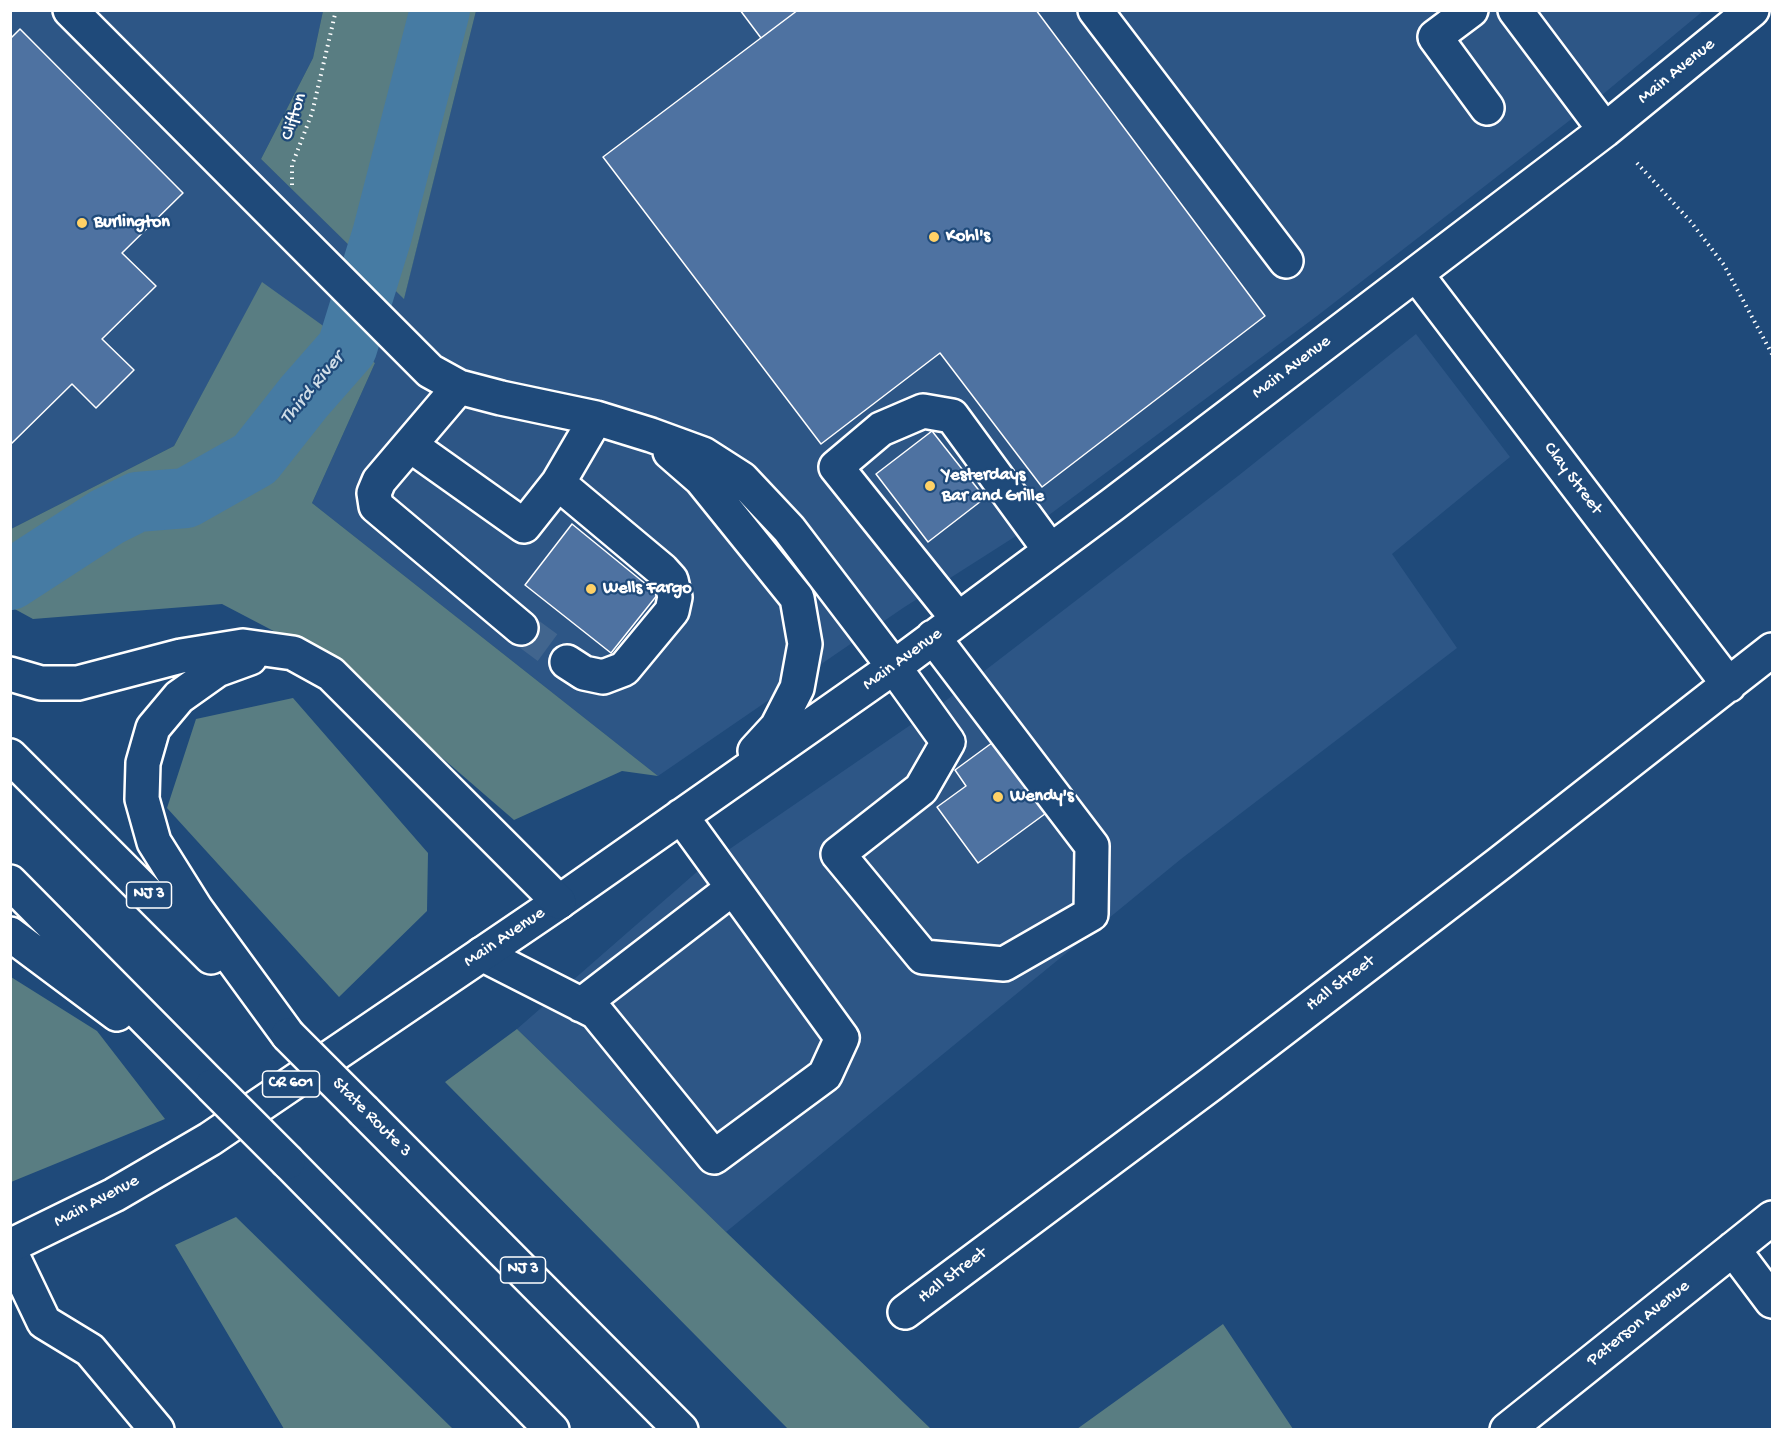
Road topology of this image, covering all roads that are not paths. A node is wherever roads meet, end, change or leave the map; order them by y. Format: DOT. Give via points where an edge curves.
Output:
graph roads {
  1 [pos="70,10"];
  2 [pos="1095,10"];
  3 [pos="1471,10"];
  4 [pos="1515,10"];
  5 [pos="1752,10"];
  6 [pos="1487,108"];
  7 [pos="1605,130"];
  8 [pos="1286,261"];
  9 [pos="1416,274"];
  10 [pos="459,387"];
  11 [pos="596,417"];
  12 [pos="651,435"];
  13 [pos="410,445"];
  14 [pos="558,483"];
  15 [pos="1050,550"];
  16 [pos="521,628"];
  17 [pos="946,628"];
  18 [pos="1773,650"];
  19 [pos="293,653"];
  20 [pos="567,662"];
  21 [pos="894,667"];
  22 [pos="10,674"];
  23 [pos="1729,685"];
  24 [pos="10,756"];
  25 [pos="719,790"];
  26 [pos="681,816"];
  27 [pos="10,882"];
  28 [pos="734,888"];
  29 [pos="559,902"];
  30 [pos="10,934"];
  31 [pos="482,954"];
  32 [pos="581,1005"];
  33 [pos="288,1035"];
  34 [pos="212,1086"];
  35 [pos="1773,1218"];
  36 [pos="10,1246"];
  37 [pos="1733,1249"];
  38 [pos="10,1251"];
  39 [pos="1773,1301"];
  40 [pos="905,1312"];
  41 [pos="157,1430"];
  42 [pos="552,1430"];
  43 [pos="681,1430"];
  44 [pos="1507,1430"];
  1 -- 10 [label="main road" via="430,370"];
  2 -- 8 [label="main road"];
  3 -- 6 [label="main road" via="1435,37"];
  4 -- 7 [label="main road"];
  5 -- 7 [label="main road, Main Avenue / CR 601"];
  7 -- 9 [label="main road, Main Avenue / CR 601"];
  9 -- 15 [label="main road, Main Avenue / CR 601"];
  9 -- 23 [label="main road, Clay Street"];
  10 -- 11 [label="main road"];
  10 -- 13 [label="main road"];
  11 -- 12 [label="main road"];
  11 -- 14 [label="main road"];
  12 -- 21 [label="main road" via="703,454 742,479 789,529"];
  12 -- 25 [label="main road" via="701,479 797,598 804,644 797,688 777,727"];
  13 -- 14 [label="main road" via="524,526"];
  13 -- 16 [label="main road" via="379,481 374,493 376,506"];
  14 -- 20 [label="main road" via="662,570 671,580 675,597 672,611 624,669 603,677 584,673"];
  15 -- 17 [label="main road, Main Avenue / CR 601"];
  15 -- 17 [label="main road" via="952,416 923,411 881,429 836,467"];
  17 -- 21 [label="main road, Main Avenue / CR 601"];
  17 -- 21 [label="main road" via="1092,846 1091,914 1004,964 923,957 838,854 921,789 948,742"];
  18 -- 23 [label="main road, Hall Street"];
  19 -- 22 [label="main road" via="243,646 181,656 78,683 41,683"];
  19 -- 29 [label="main road" via="331,674"];
  19 -- 33 [label="main road" via="253,657 217,670 179,697 153,728 143,763 142,799 154,842 196,909"];
  21 -- 25 [label="main road, Main Avenue / CR 601"];
  23 -- 40 [label="main road, Hall Street" via="1221,1077"];
  24 -- 33 [label="main road, State Route 3 / NJ 3"];
  25 -- 26 [label="main road, Main Avenue / CR 601"];
  26 -- 28 [label="main road"];
  26 -- 29 [label="main road, Main Avenue / CR 601"];
  27 -- 34 [label="main road"];
  28 -- 32 [label="main road"];
  28 -- 32 [label="main road" via="842,1038 825,1075 714,1157 596,1012"];
  29 -- 31 [label="main road, Main Avenue / CR 601"];
  30 -- 34 [label="main road"];
  31 -- 32 [label="main road"];
  31 -- 36 [label="main road, Main Avenue / CR 601" via="210,1138 114,1195"];
  33 -- 43 [label="main road, State Route 3 / NJ 3, bridge"];
  34 -- 42 [label="main road, bridge"];
  35 -- 37 [label="main road, Paterson Avenue"];
  37 -- 39 [label="main road"];
  37 -- 44 [label="main road, Paterson Avenue"];
  38 -- 41 [label="main road" via="44,1322 90,1350"];
}
